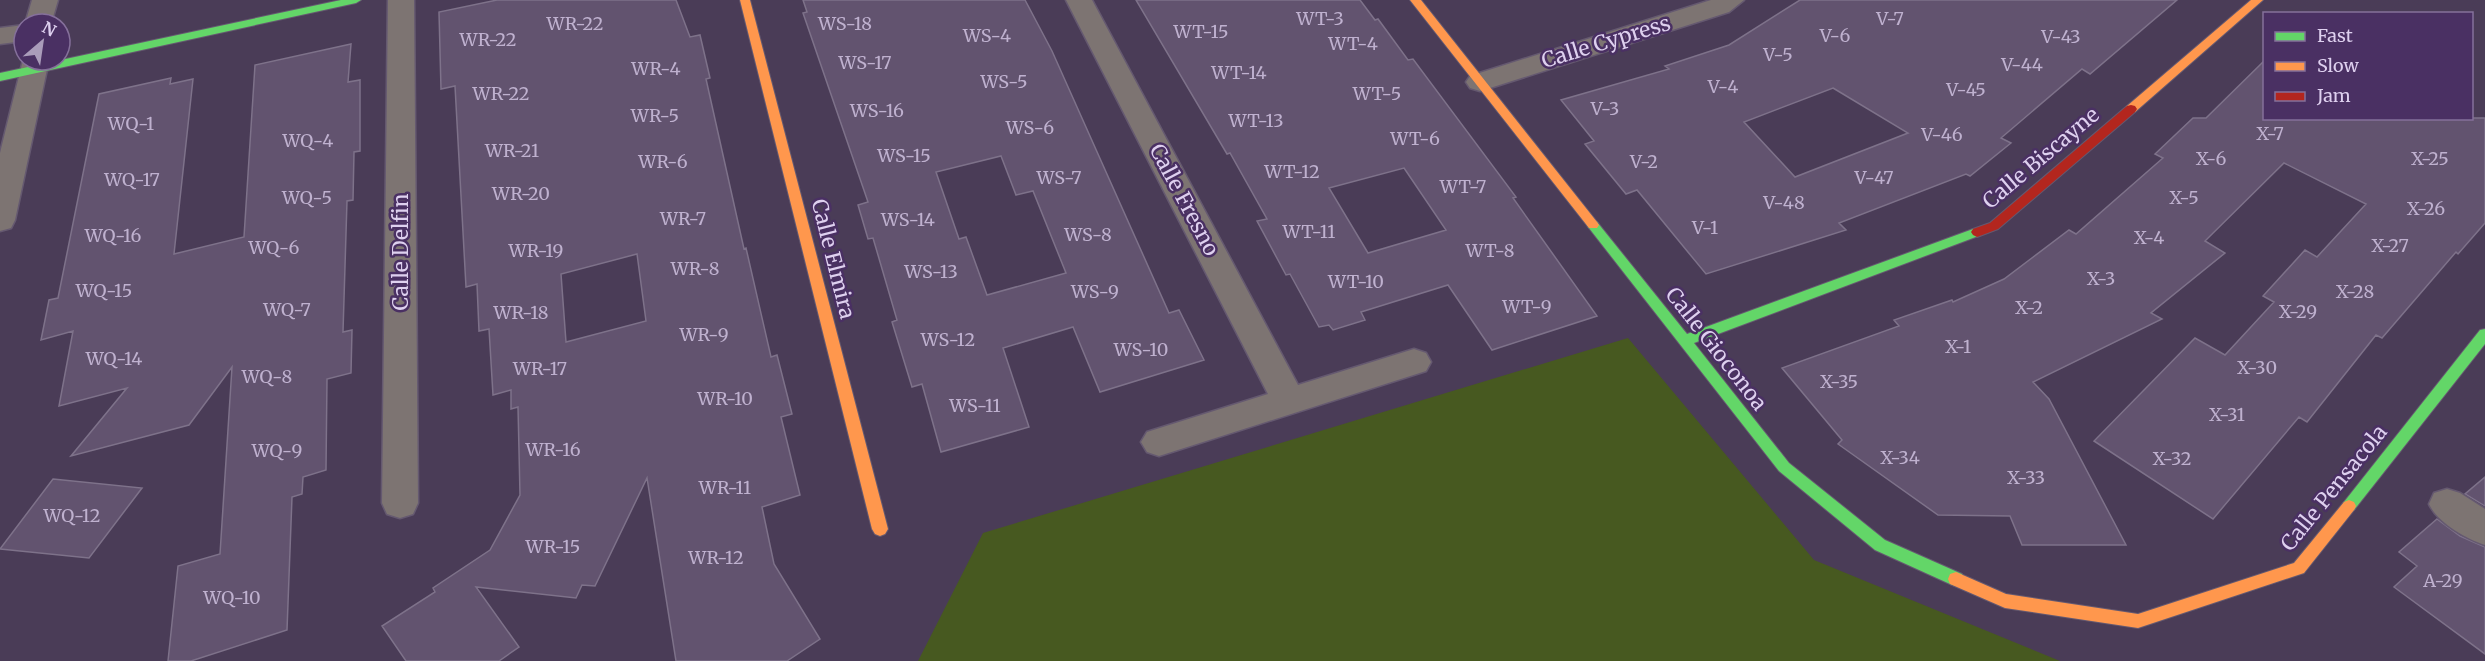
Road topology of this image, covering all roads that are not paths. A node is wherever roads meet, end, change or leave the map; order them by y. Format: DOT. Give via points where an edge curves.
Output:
graph roads {
  1 [pos="356,0"];
  2 [pos="401,0"];
  3 [pos="745,0"];
  4 [pos="1079,0"];
  5 [pos="1415,0"];
  6 [pos="1731,0"];
  7 [pos="2258,0"];
  8 [pos="72,58"];
  9 [pos="15,72"];
  10 [pos="33,72"];
  11 [pos="0,77"];
  12 [pos="1480,82"];
  13 [pos="0,220"];
  14 [pos="2485,334"];
  15 [pos="1683,341"];
  16 [pos="1414,362"];
  17 [pos="1289,401"];
  18 [pos="1159,442"];
  19 [pos="400,503"];
  20 [pos="2447,504"];
  21 [pos="880,529"];
  22 [pos="2485,529"];
  23 [pos="2069,610"];
  1 -- 8 [label="street"];
  2 -- 19 [label="street, Calle Delfin"];
  3 -- 21 [label="street, Calle Elmira"];
  4 -- 17 [label="street, Calle Fresno"];
  5 -- 12 [label="street, Calle Gioconoa"];
  6 -- 12 [label="street, Calle Cypress"];
  7 -- 15 [label="street, Calle Biscayne" via="1994,226"];
  9 -- 11 [label="street"];
  10 -- 13 [label="street"];
  12 -- 15 [label="street, Calle Gioconoa"];
  14 -- 23 [label="street, Calle Pensacola" via="2300,568 2138,621"];
  15 -- 23 [label="street, Calle Gioconoa" via="1784,467 1880,545 2006,601"];
  16 -- 17 [label="street"];
  17 -- 18 [label="street"];
  20 -- 22 [label="street"];
}
